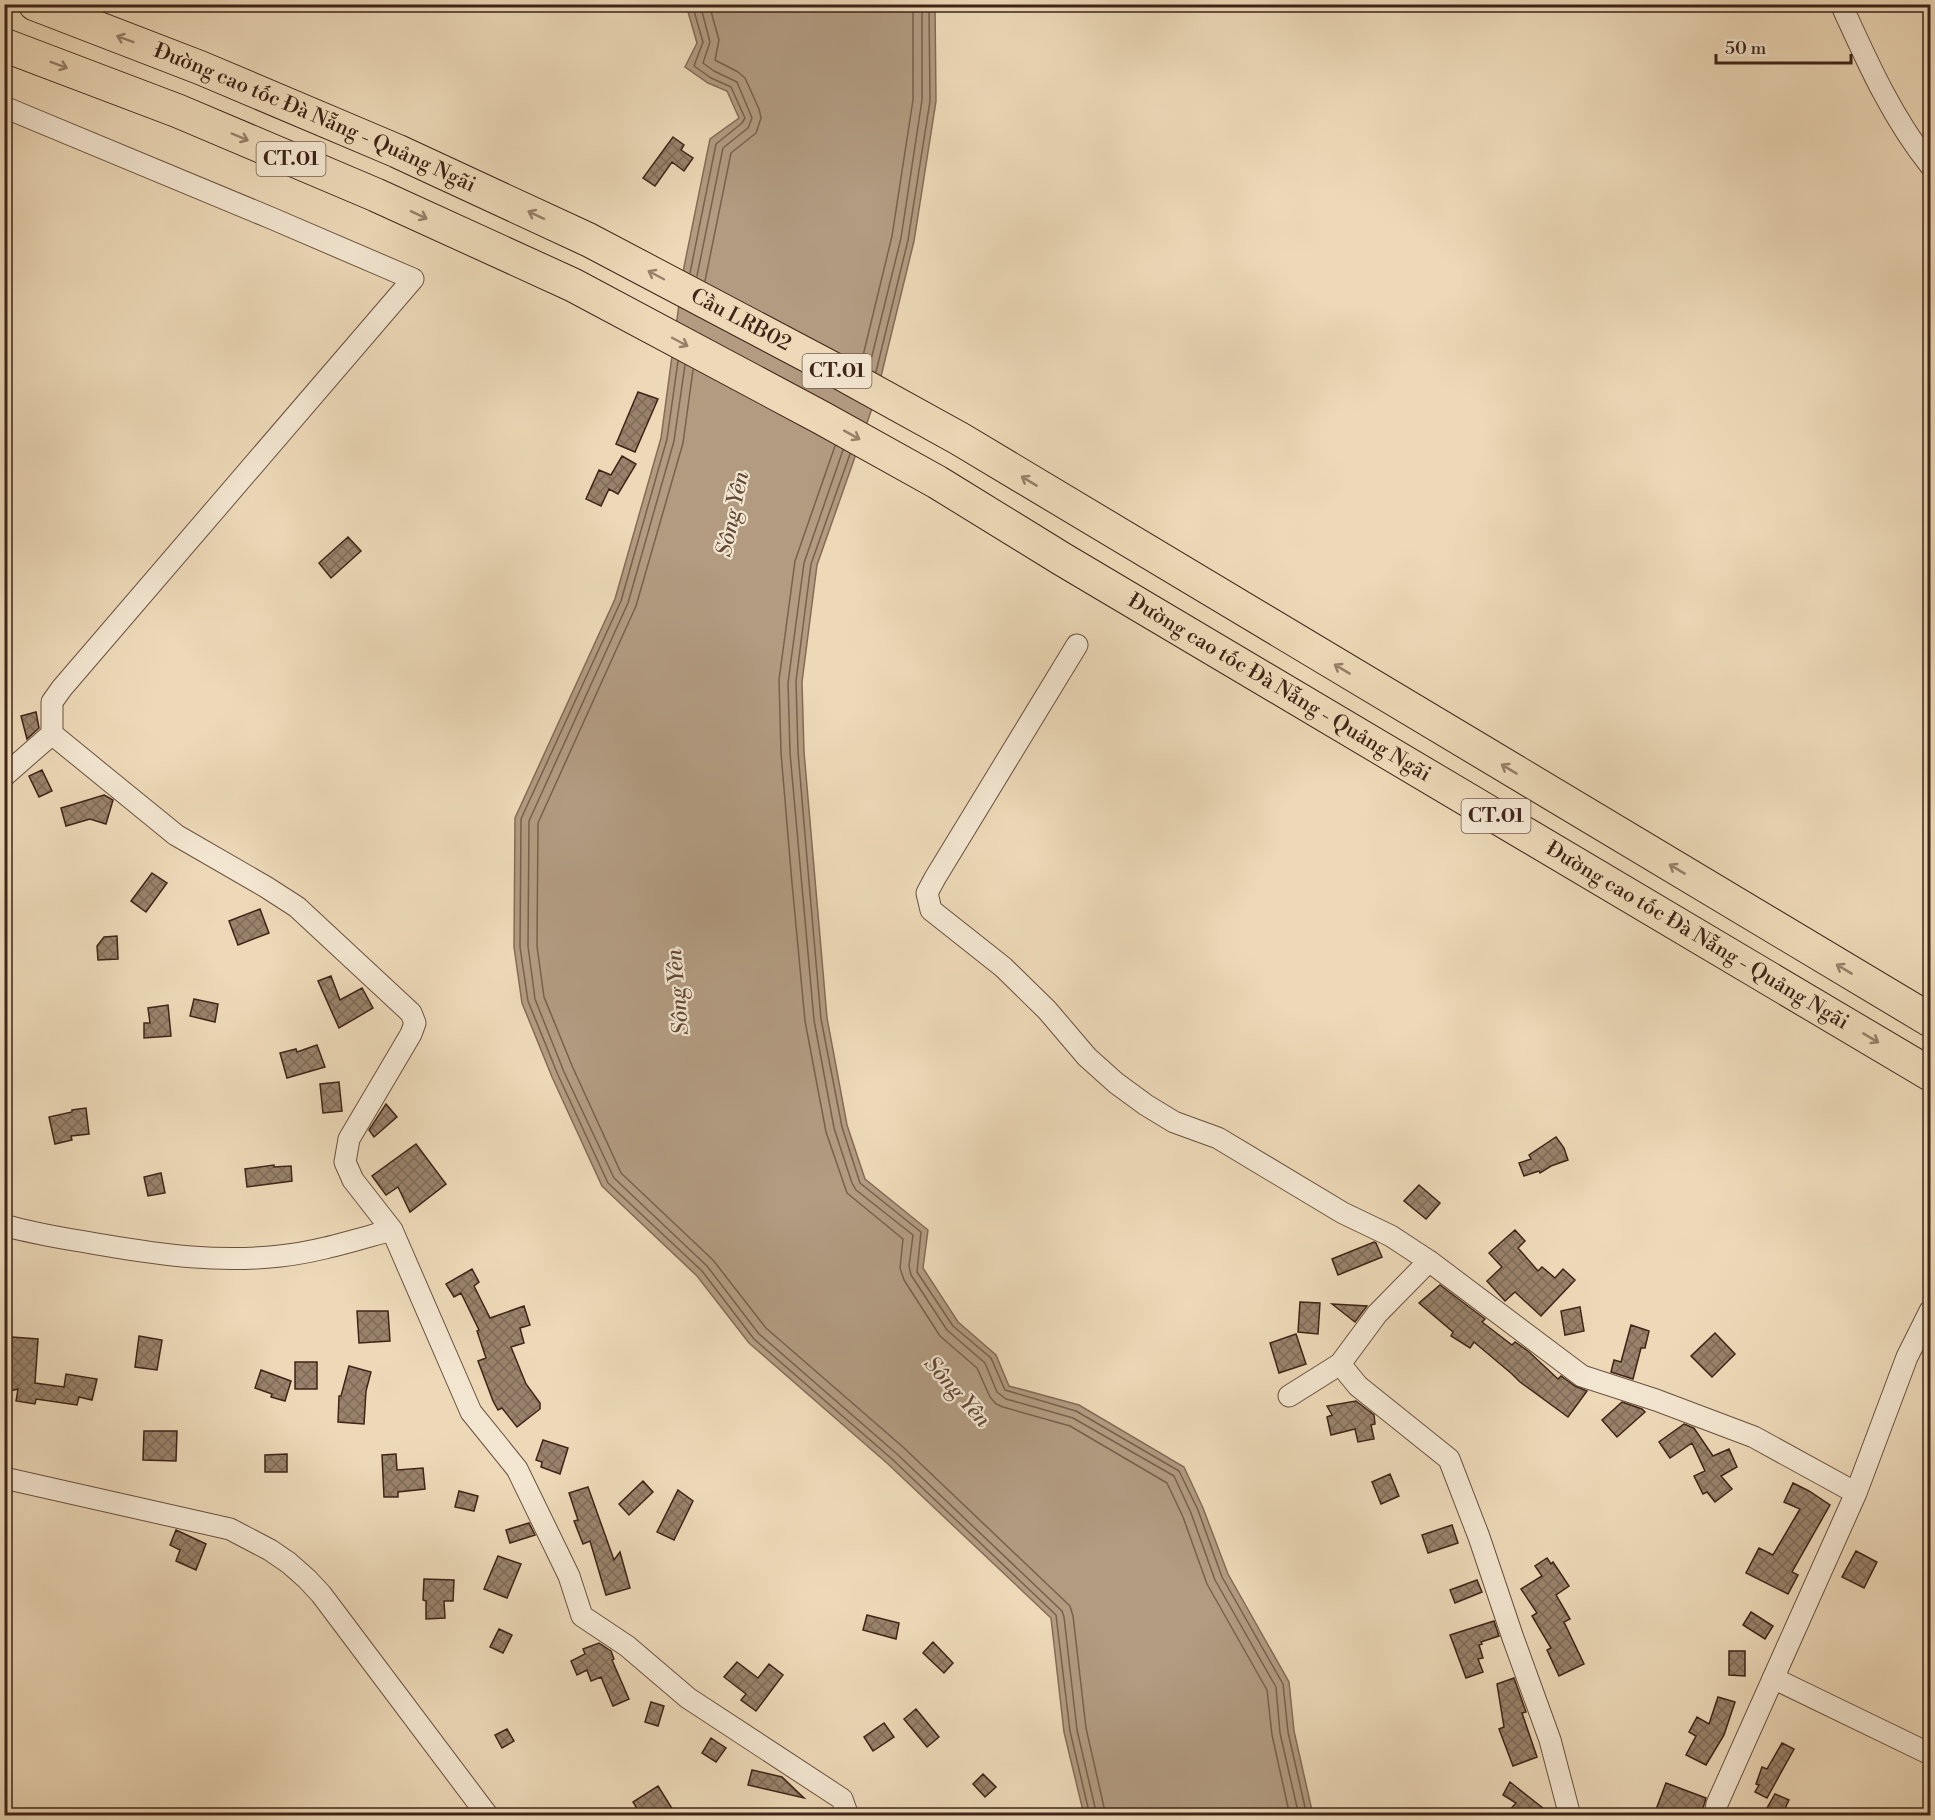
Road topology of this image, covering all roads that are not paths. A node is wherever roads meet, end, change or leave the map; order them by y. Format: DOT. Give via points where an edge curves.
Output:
graph roads {
  1 [pos="35,4"];
  2 [pos="1840,4"];
  3 [pos="4,45"];
  4 [pos="4,107"];
  5 [pos="1930,165"];
  6 [pos="589,240"];
  7 [pos="1077,645"];
  8 [pos="52,734"];
  9 [pos="4,776"];
  10 [pos="1930,1020"];
  11 [pos="1930,1074"];
  12 [pos="4,1225"];
  13 [pos="392,1230"];
  14 [pos="1429,1261"];
  15 [pos="1930,1311"];
  16 [pos="1340,1364"];
  17 [pos="1289,1396"];
  18 [pos="4,1478"];
  19 [pos="1859,1484"];
  20 [pos="1773,1678"];
  21 [pos="1930,1754"];
  22 [pos="488,1815"];
  23 [pos="848,1815"];
  24 [pos="1570,1815"];
  25 [pos="1715,1815"];
  6 -- 1 [label="highway, Đường cao tốc Đà Nẵng - Quảng Ngãi / CT.01, one-way" via="397,151 201,68"];
  2 -- 5 [label="street" via="1880,85"];
  3 -- 11 [label="highway, Đường cao tốc Đà Nẵng - Quảng Ngãi / CT.01, one-way" via="200,120 376,195 573,285 822,418 936,482"];
  4 -- 8 [label="street" via="413,279 62,688 52,702"];
  10 -- 6 [label="highway, Cầu LRB02 / CT.01, one-way" via="950,434"];
  7 -- 14 [label="street" via="935,878 927,893 931,910 1003,967 1087,1057 1146,1105 1174,1122 1236,1147"];
  8 -- 9 [label="street"];
  8 -- 13 [label="street" via="176,835 297,907 411,1013 415,1023 411,1034 349,1139 345,1162 353,1180"];
  12 -- 13 [label="street" via="31,1233 209,1260 314,1251"];
  13 -- 23 [label="street" via="471,1412 517,1469 569,1576 582,1616 627,1646 688,1698 842,1799"];
  14 -- 16 [label="street" via="1377,1314"];
  14 -- 19 [label="street" via="1582,1376 1754,1437"];
  15 -- 19 [label="street" via="1907,1356"];
  16 -- 17 [label="street"];
  16 -- 24 [label="street" via="1358,1386 1449,1459 1550,1740"];
  18 -- 22 [label="street" via="230,1529 289,1563 321,1594"];
  19 -- 20 [label="street"];
  20 -- 21 [label="street"];
  20 -- 25 [label="street"];
}
